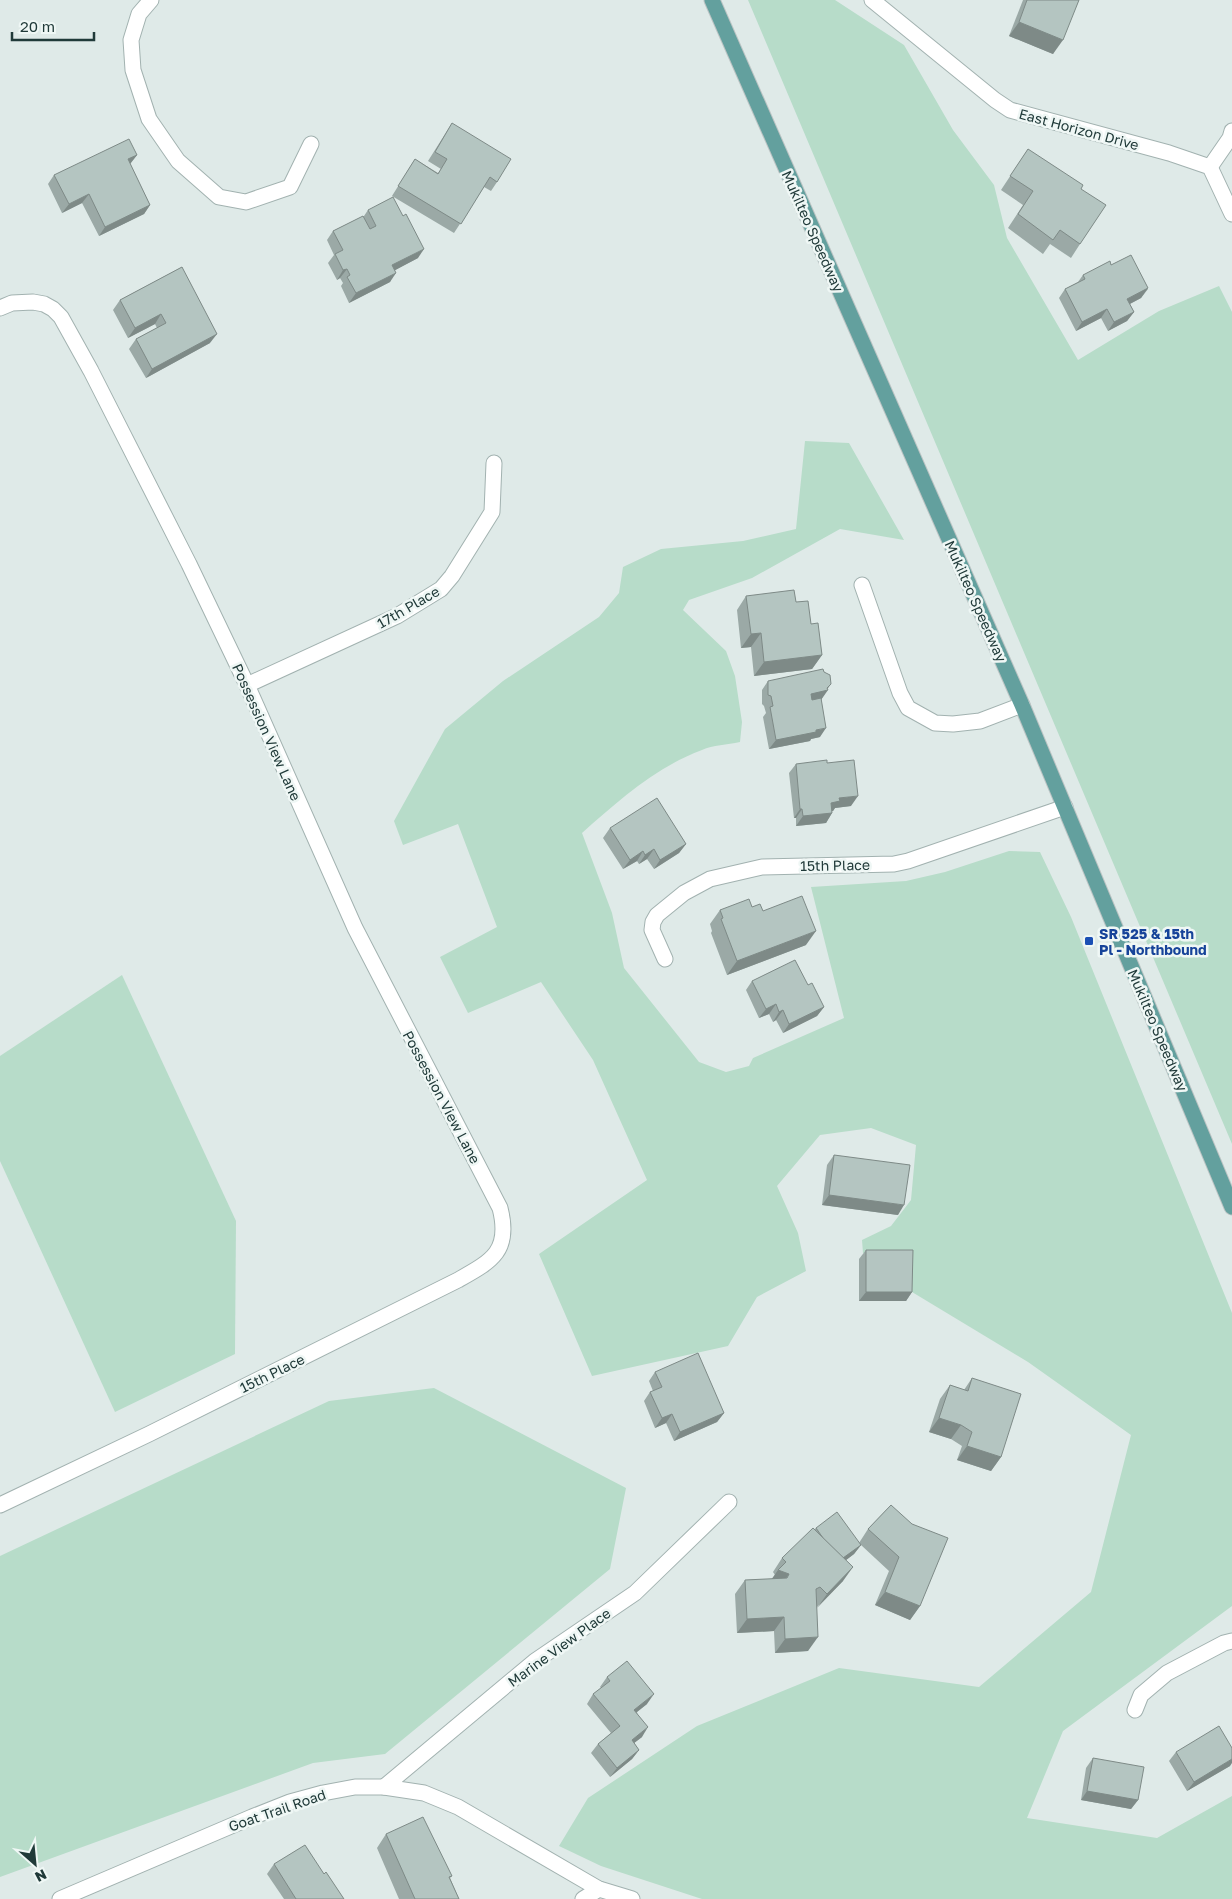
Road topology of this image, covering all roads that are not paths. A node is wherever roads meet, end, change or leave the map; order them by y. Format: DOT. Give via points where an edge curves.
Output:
graph roads {
  1 [pos="150,0"];
  2 [pos="712,0"];
  3 [pos="872,0"];
  4 [pos="1232,131"];
  5 [pos="311,144"];
  6 [pos="1210,167"];
  7 [pos="1232,214"];
  8 [pos="0,308"];
  9 [pos="494,463"];
  10 [pos="862,585"];
  11 [pos="247,685"];
  12 [pos="1022,705"];
  13 [pos="1065,807"];
  14 [pos="665,959"];
  15 [pos="1232,1207"];
  16 [pos="500,1208"];
  17 [pos="728,1502"];
  18 [pos="0,1505"];
  19 [pos="1232,1641"];
  20 [pos="1135,1710"];
  21 [pos="384,1787"];
  22 [pos="599,1890"];
  23 [pos="60,1899"];
  24 [pos="583,1899"];
  25 [pos="632,1899"];
  1 -- 5 [label="street" via="139,14 131,40 133,70 149,119 178,162 219,197 246,202 290,187"];
  2 -- 12 [label="main road, Mukilteo Speedway"];
  3 -- 6 [label="street, East Horizon Drive" via="1010,110"];
  4 -- 6 [label="street"];
  6 -- 7 [label="street"];
  8 -- 11 [label="street, Possession View Lane" via="33,302 44,304 61,317 189,564"];
  9 -- 11 [label="street, 17th Place" via="492,512 441,589 397,616"];
  10 -- 12 [label="street" via="908,708 935,723 953,724 980,721"];
  11 -- 16 [label="street, Possession View Lane" via="355,928"];
  12 -- 13 [label="main road, Mukilteo Speedway"];
  13 -- 14 [label="street, 15th Place" via="894,864 762,867 710,879 684,893 653,922 652,930"];
  13 -- 15 [label="main road, Mukilteo Speedway"];
  16 -- 18 [label="street, 15th Place" via="503,1237 498,1251 484,1265"];
  17 -- 21 [label="street, Marine View Place" via="635,1593 535,1660"];
  19 -- 20 [label="street" via="1167,1673 1141,1695"];
  21 -- 22 [label="street, Goat Trail Road" via="424,1793 458,1807"];
  21 -- 23 [label="street, Goat Trail Road" via="347,1788 290,1802"];
  22 -- 24 [label="street"];
  22 -- 25 [label="street, Goat Trail Road"];
}
